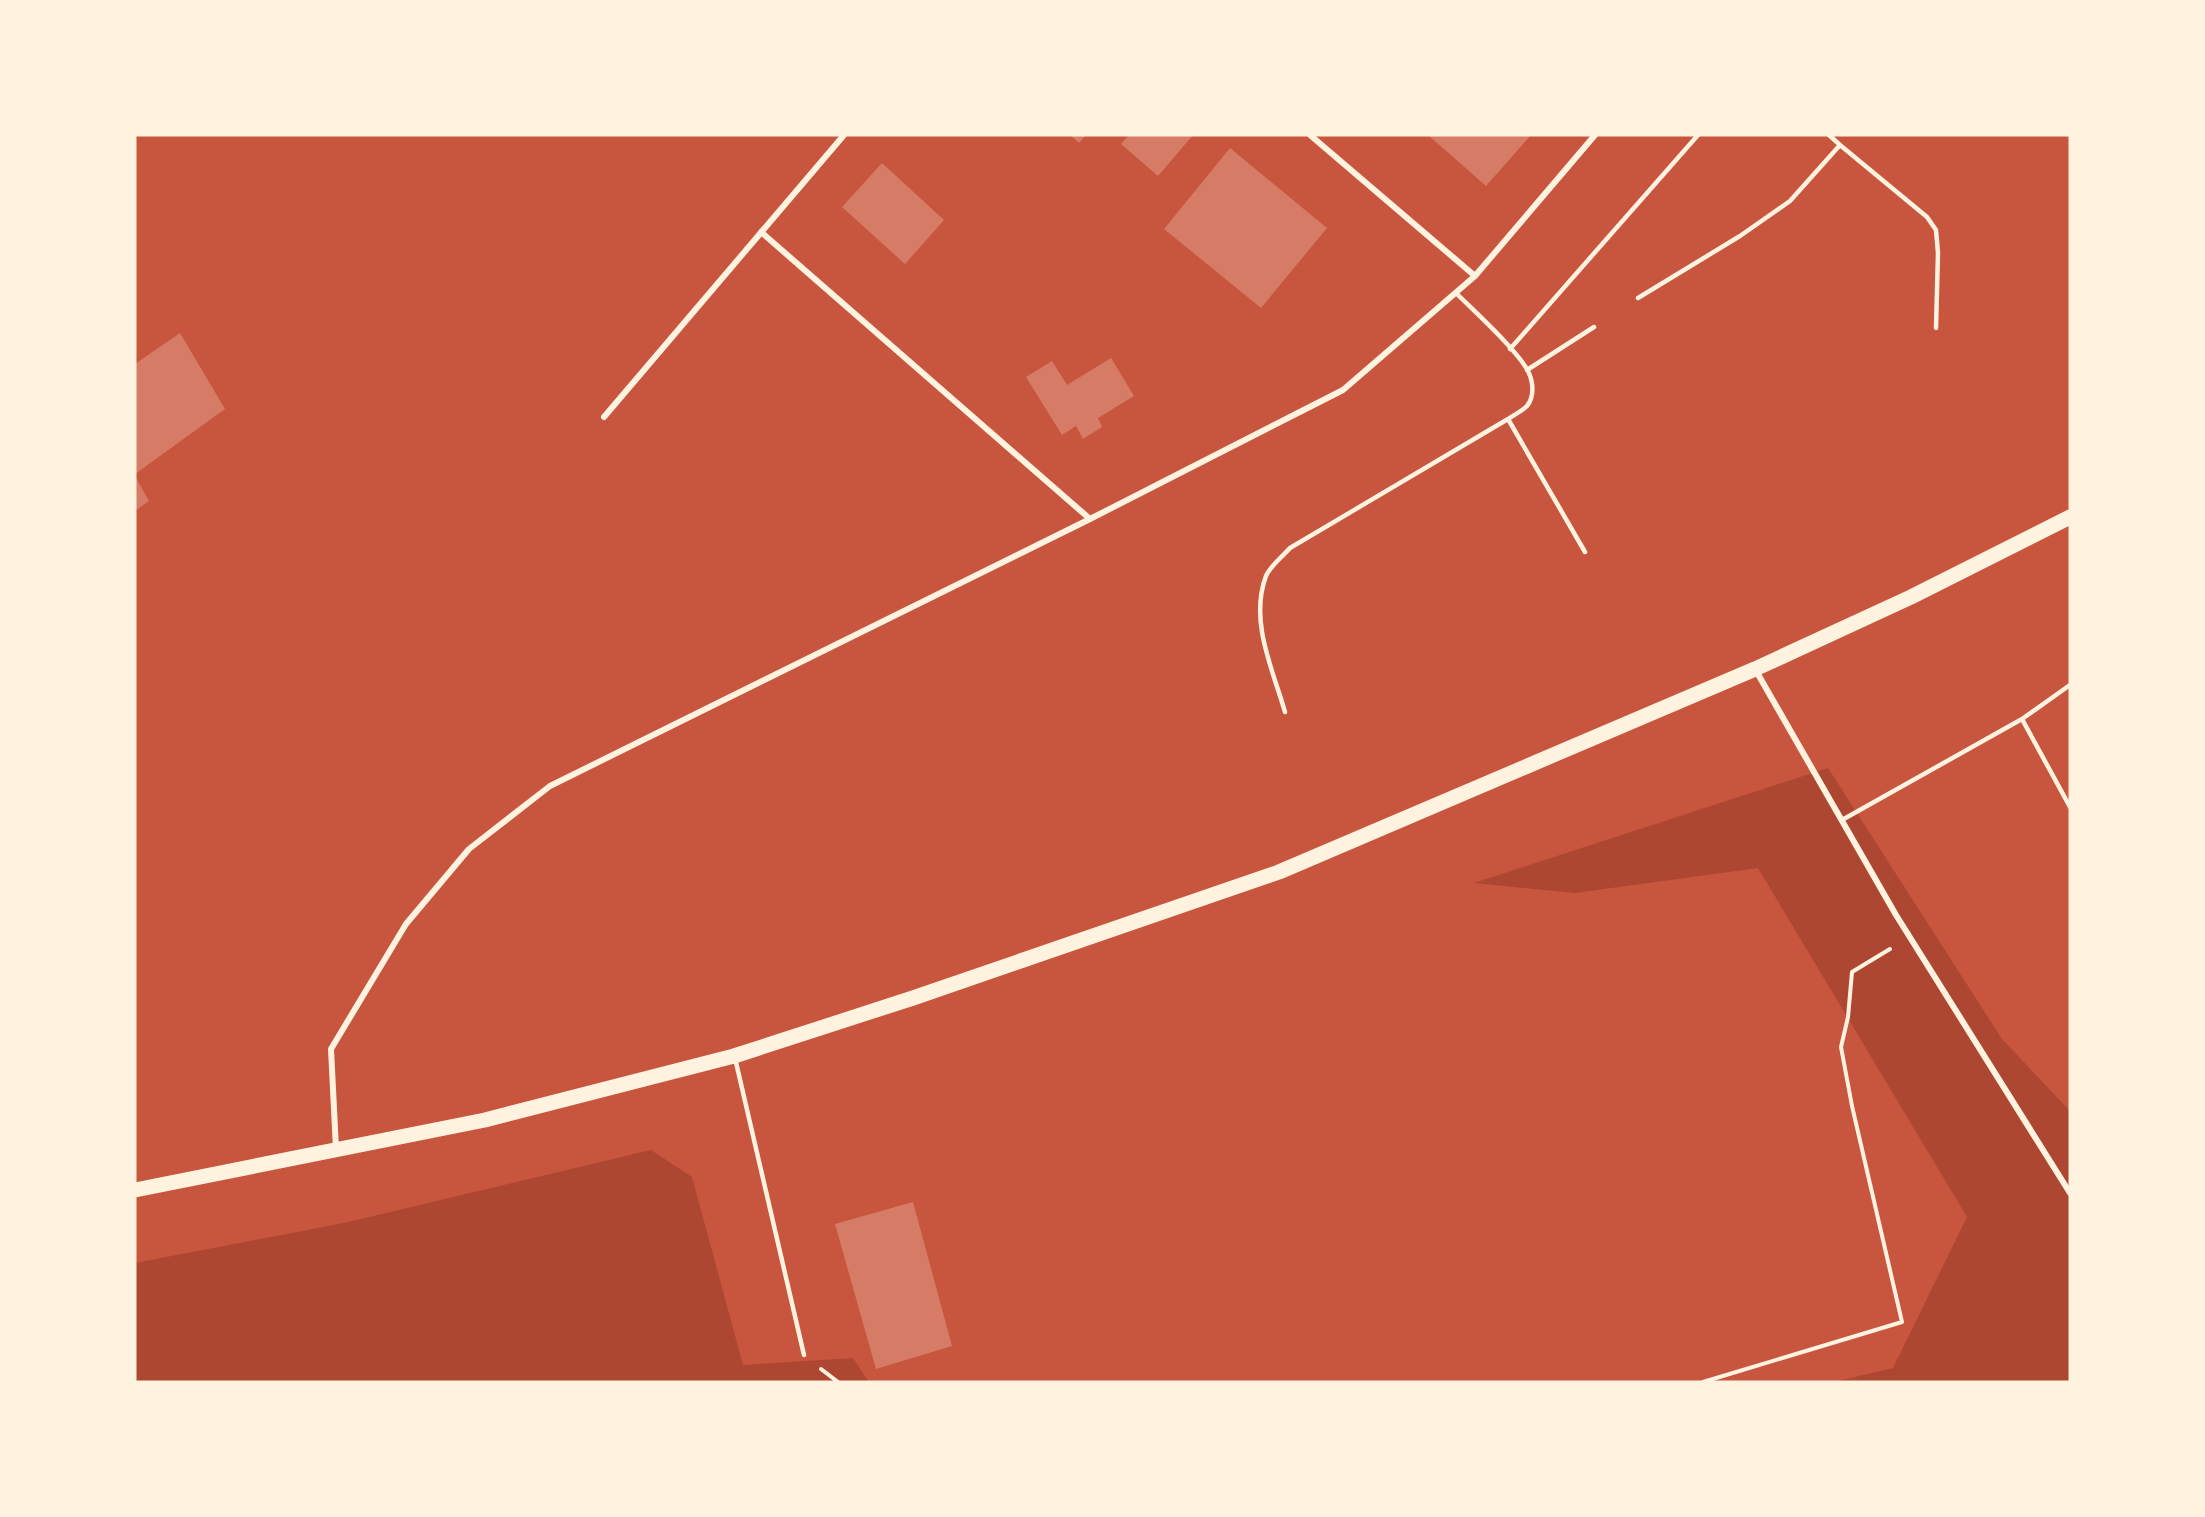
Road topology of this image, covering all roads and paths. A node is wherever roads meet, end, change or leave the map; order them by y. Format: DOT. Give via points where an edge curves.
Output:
graph roads {
  1 [pos="844,135"];
  2 [pos="1310,135"];
  3 [pos="1595,135"];
  4 [pos="1698,135"];
  5 [pos="1829,135"];
  6 [pos="1840,145"];
  7 [pos="761,232"];
  8 [pos="1475,276"];
  9 [pos="1456,293"];
  10 [pos="1638,298"];
  11 [pos="1594,327"];
  12 [pos="1936,328"];
  13 [pos="1510,349"];
  14 [pos="1527,370"];
  15 [pos="604,417"];
  16 [pos="1508,419"];
  17 [pos="2070,517"];
  18 [pos="1089,519"];
  19 [pos="1585,552"];
  20 [pos="1755,669"];
  21 [pos="2070,685"];
  22 [pos="1285,712"];
  23 [pos="2022,719"];
  24 [pos="2070,807"];
  25 [pos="1842,820"];
  26 [pos="1910,937"];
  27 [pos="734,1056"];
  28 [pos="336,1149"];
  29 [pos="135,1190"];
  30 [pos="2070,1192"];
  31 [pos="804,1355"];
  32 [pos="1703,1382"];
  1 -- 7 [label="street"];
  2 -- 8 [label="street"];
  3 -- 8 [label="street"];
  4 -- 13 [label="lane"];
  5 -- 6 [label="lane"];
  6 -- 10 [label="lane" via="1790,201"];
  6 -- 12 [label="lane" via="1927,217 1936,230"];
  7 -- 15 [label="street"];
  7 -- 18 [label="street"];
  8 -- 9 [label="street"];
  9 -- 13 [label="lane"];
  9 -- 18 [label="street" via="1343,390"];
  11 -- 14 [label="lane"];
  13 -- 14 [label="lane"];
  14 -- 16 [label="lane" via="1531,398 1526,407"];
  16 -- 19 [label="lane"];
  16 -- 22 [label="lane" via="1290,548 1266,574 1260,600 1261,629"];
  17 -- 20 [label="main road"];
  18 -- 28 [label="street" via="550,786 469,849 406,924 331,1049"];
  20 -- 25 [label="street"];
  20 -- 27 [label="main road" via="1279,872"];
  21 -- 23 [label="lane"];
  23 -- 24 [label="lane"];
  23 -- 25 [label="lane"];
  25 -- 26 [label="street"];
  26 -- 30 [label="street"];
  26 -- 32 [label="path" via="1852,972 1841,1047 1902,1322"];
  27 -- 28 [label="main road" via="485,1120"];
  27 -- 31 [label="lane"];
  28 -- 29 [label="main road"];
}
